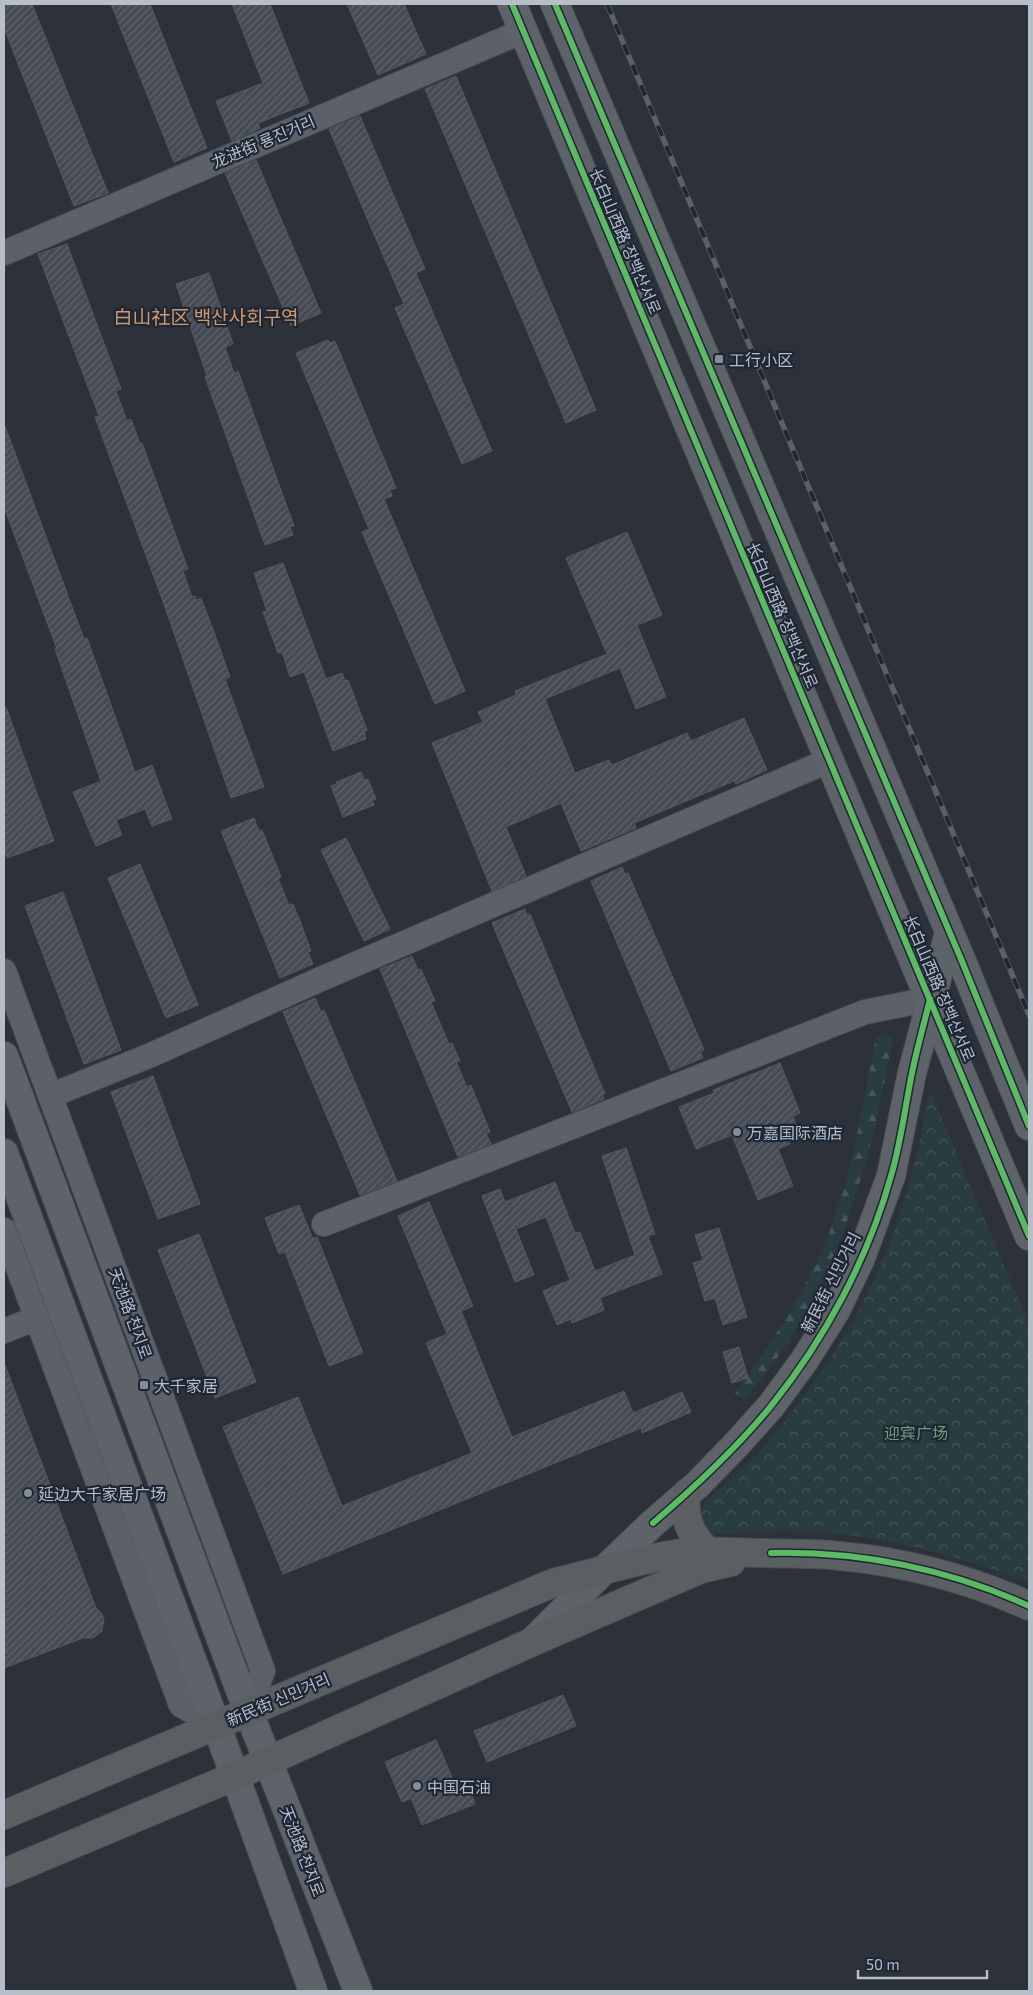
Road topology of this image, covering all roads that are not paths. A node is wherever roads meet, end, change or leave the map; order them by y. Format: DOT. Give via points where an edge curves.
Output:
graph roads {
  1 [pos="512,4"];
  2 [pos="555,4"];
  3 [pos="523,31"];
  4 [pos="4,253"];
  5 [pos="830,760"];
  6 [pos="949,932"];
  7 [pos="4,971"];
  8 [pos="930,999"];
  9 [pos="4,1056"];
  10 [pos="50,1096"];
  11 [pos="1029,1126"];
  12 [pos="4,1153"];
  13 [pos="324,1224"];
  14 [pos="4,1230"];
  15 [pos="1029,1236"];
  16 [pos="36,1318"];
  17 [pos="4,1331"];
  18 [pos="687,1493"];
  19 [pos="653,1523"];
  20 [pos="708,1552"];
  21 [pos="771,1553"];
  22 [pos="603,1571"];
  23 [pos="553,1583"];
  24 [pos="1029,1606"];
  25 [pos="532,1642"];
  26 [pos="248,1711"];
  27 [pos="216,1725"];
  28 [pos="268,1762"];
  29 [pos="235,1776"];
  30 [pos="4,1815"];
  31 [pos="4,1873"];
  32 [pos="313,1991"];
  33 [pos="358,1991"];
  1 -- 3 [label="main road, 长白山西路 장백산서로"];
  2 -- 6 [label="main road, 长白山西路 장백산서로"];
  3 -- 4 [label="street, 龙进街 룡진거리"];
  3 -- 5 [label="main road, 长白山西路 장백산서로"];
  5 -- 8 [label="main road, 长白山西路 장백산서로"];
  5 -- 10 [label="street"];
  6 -- 8 [label="main road, 新民街 신민거리"];
  6 -- 11 [label="main road, 长白山西路 장백산서로"];
  7 -- 10 [label="street, 天池路 천지로"];
  8 -- 13 [label="street" via="865,1012"];
  8 -- 15 [label="main road, 长白山西路 장백산서로"];
  8 -- 18 [label="main road, 新民街 신민거리" via="891,1176 860,1260 835,1312 771,1406"];
  9 -- 26 [label="main road, 天池路 천지로"];
  10 -- 26 [label="street, 天池路 천지로" via="263,1670"];
  12 -- 27 [label="main road"];
  14 -- 16 [label="street"];
  16 -- 17 [label="street"];
  16 -- 27 [label="street" via="180,1705"];
  18 -- 19 [label="main road, 新民街 신민거리"];
  18 -- 20 [label="highway" via="687,1522 696,1540"];
  19 -- 22 [label="main road, 新民街 신민거리"];
  19 -- 23 [label="main road, 新民街 신민거리"];
  20 -- 21 [label="highway, 新民街 신민거리"];
  20 -- 22 [label="highway, 新民街 신민거리" via="640,1561"];
  21 -- 24 [label="highway, 新民街 신민거리" via="839,1556 909,1566 962,1580"];
  21 -- 25 [label="highway, 新民街 신민거리" via="701,1569"];
  22 -- 23 [label="highway, 新民街 신민거리"];
  22 -- 25 [label="main road, 新民街 신민거리"];
  23 -- 26 [label="highway, 新民街 신민거리"];
  25 -- 28 [label="highway, 新民街 신민거리"];
  26 -- 27 [label="highway, 新民街 신민거리"];
  26 -- 28 [label="main road, 天池路 천지로"];
  27 -- 29 [label="main road"];
  27 -- 30 [label="highway, 新民街 신민거리"];
  28 -- 29 [label="highway, 新民街 신민거리"];
  28 -- 33 [label="main road, 天池路 천지로"];
  29 -- 31 [label="highway, 新民街 신민거리"];
  29 -- 32 [label="main road"];
}
